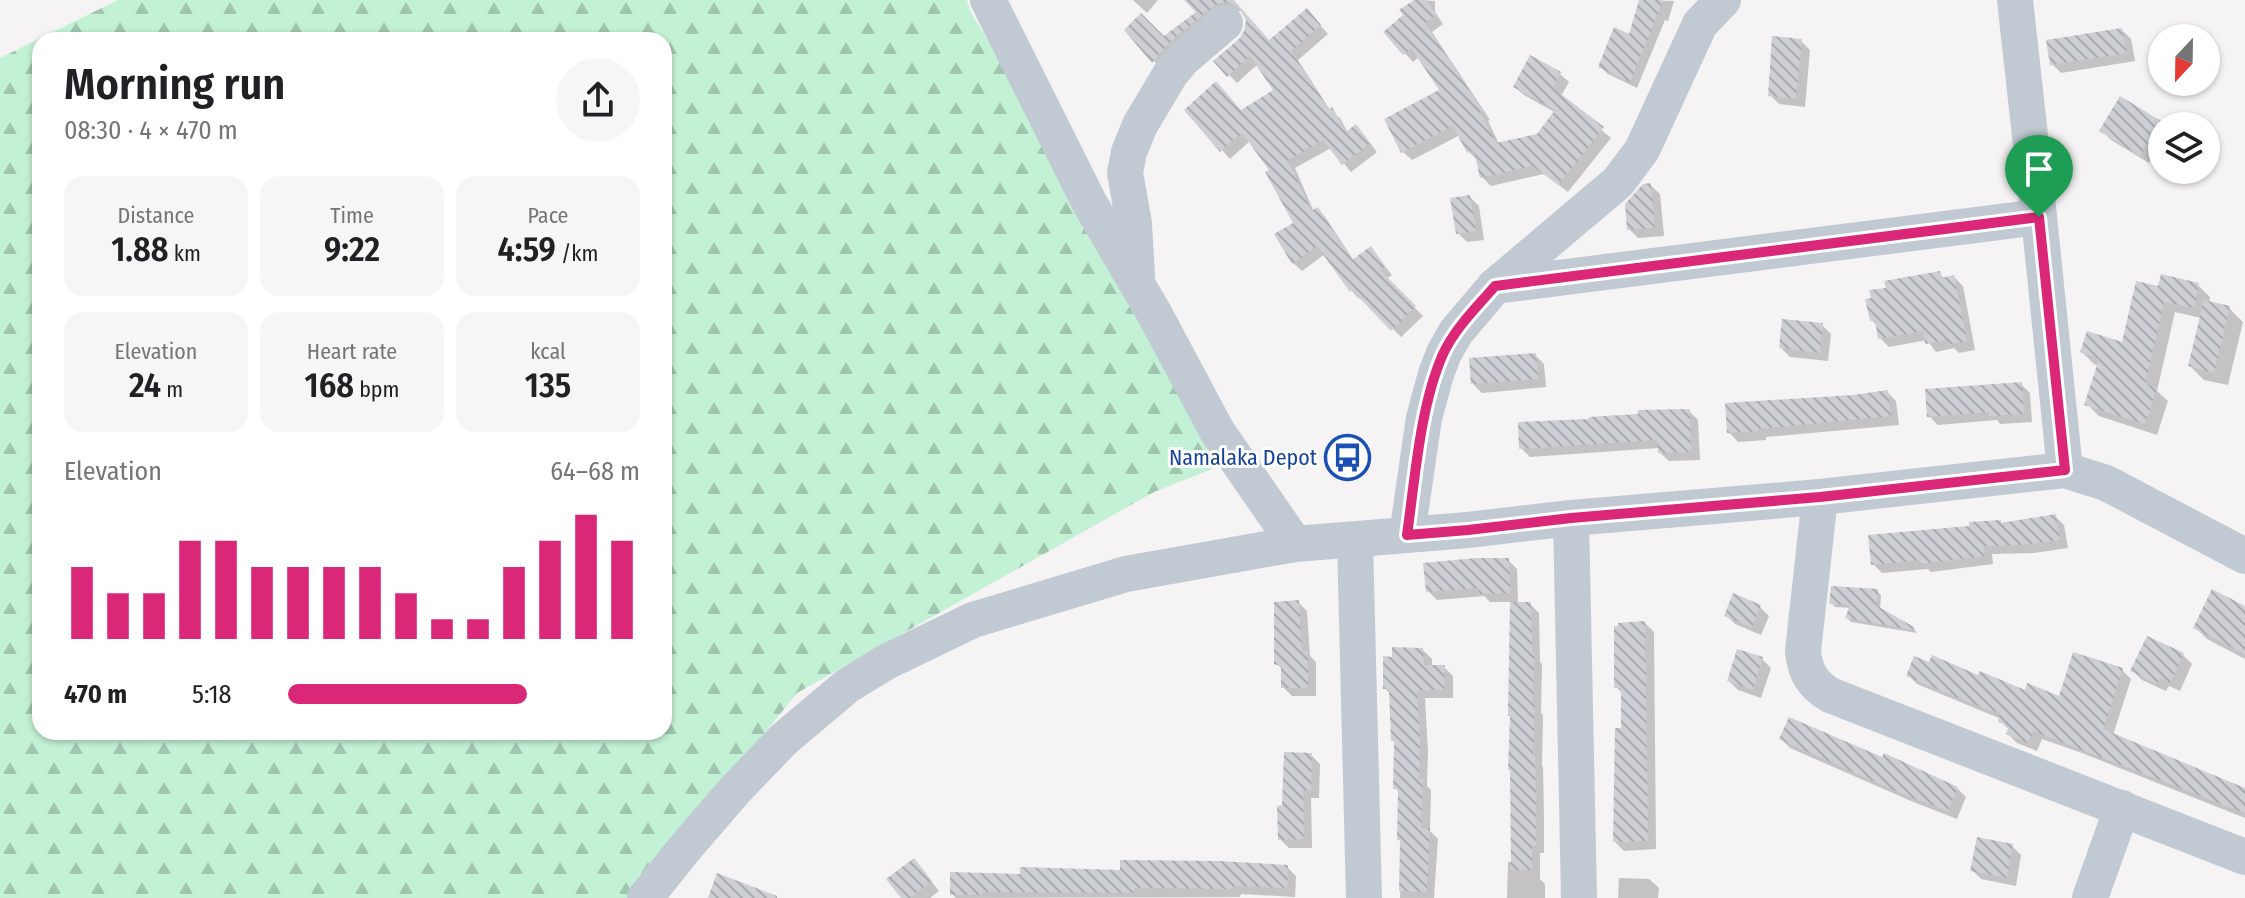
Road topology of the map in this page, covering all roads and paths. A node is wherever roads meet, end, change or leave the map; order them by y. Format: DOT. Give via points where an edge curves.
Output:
graph roads {
  1 [pos="988,0"];
  2 [pos="1723,0"];
  3 [pos="2015,0"];
  4 [pos="1225,23"];
  5 [pos="2039,217"];
  6 [pos="1137,286"];
  7 [pos="1495,286"];
  8 [pos="2065,470"];
  9 [pos="1820,497"];
  10 [pos="1571,518"];
  11 [pos="1407,535"];
  12 [pos="1355,541"];
  13 [pos="1295,544"];
  14 [pos="2245,556"];
  15 [pos="2122,808"];
  16 [pos="2245,857"];
  17 [pos="645,898"];
  18 [pos="1364,898"];
  19 [pos="1579,898"];
  20 [pos="2090,898"];
  1 -- 6 [label="street"];
  2 -- 7 [label="street" via="1700,24 1642,150 1618,182"];
  3 -- 5 [label="street"];
  4 -- 6 [label="street" via="1171,73 1129,152 1125,173"];
  5 -- 7 [label="street"];
  5 -- 8 [label="street"];
  6 -- 13 [label="street" via="1217,431"];
  7 -- 11 [label="street" via="1456,332 1436,374 1424,418"];
  8 -- 9 [label="street"];
  8 -- 14 [label="street" via="2106,483"];
  9 -- 10 [label="street"];
  9 -- 15 [label="street" via="1803,651 1815,686"];
  10 -- 11 [label="street"];
  10 -- 19 [label="street"];
  11 -- 12 [label="street"];
  12 -- 13 [label="street"];
  12 -- 18 [label="street"];
  13 -- 17 [label="street" via="1087,584 973,620 886,662 847,686 783,740"];
  15 -- 16 [label="street"];
  15 -- 20 [label="street"];
}
